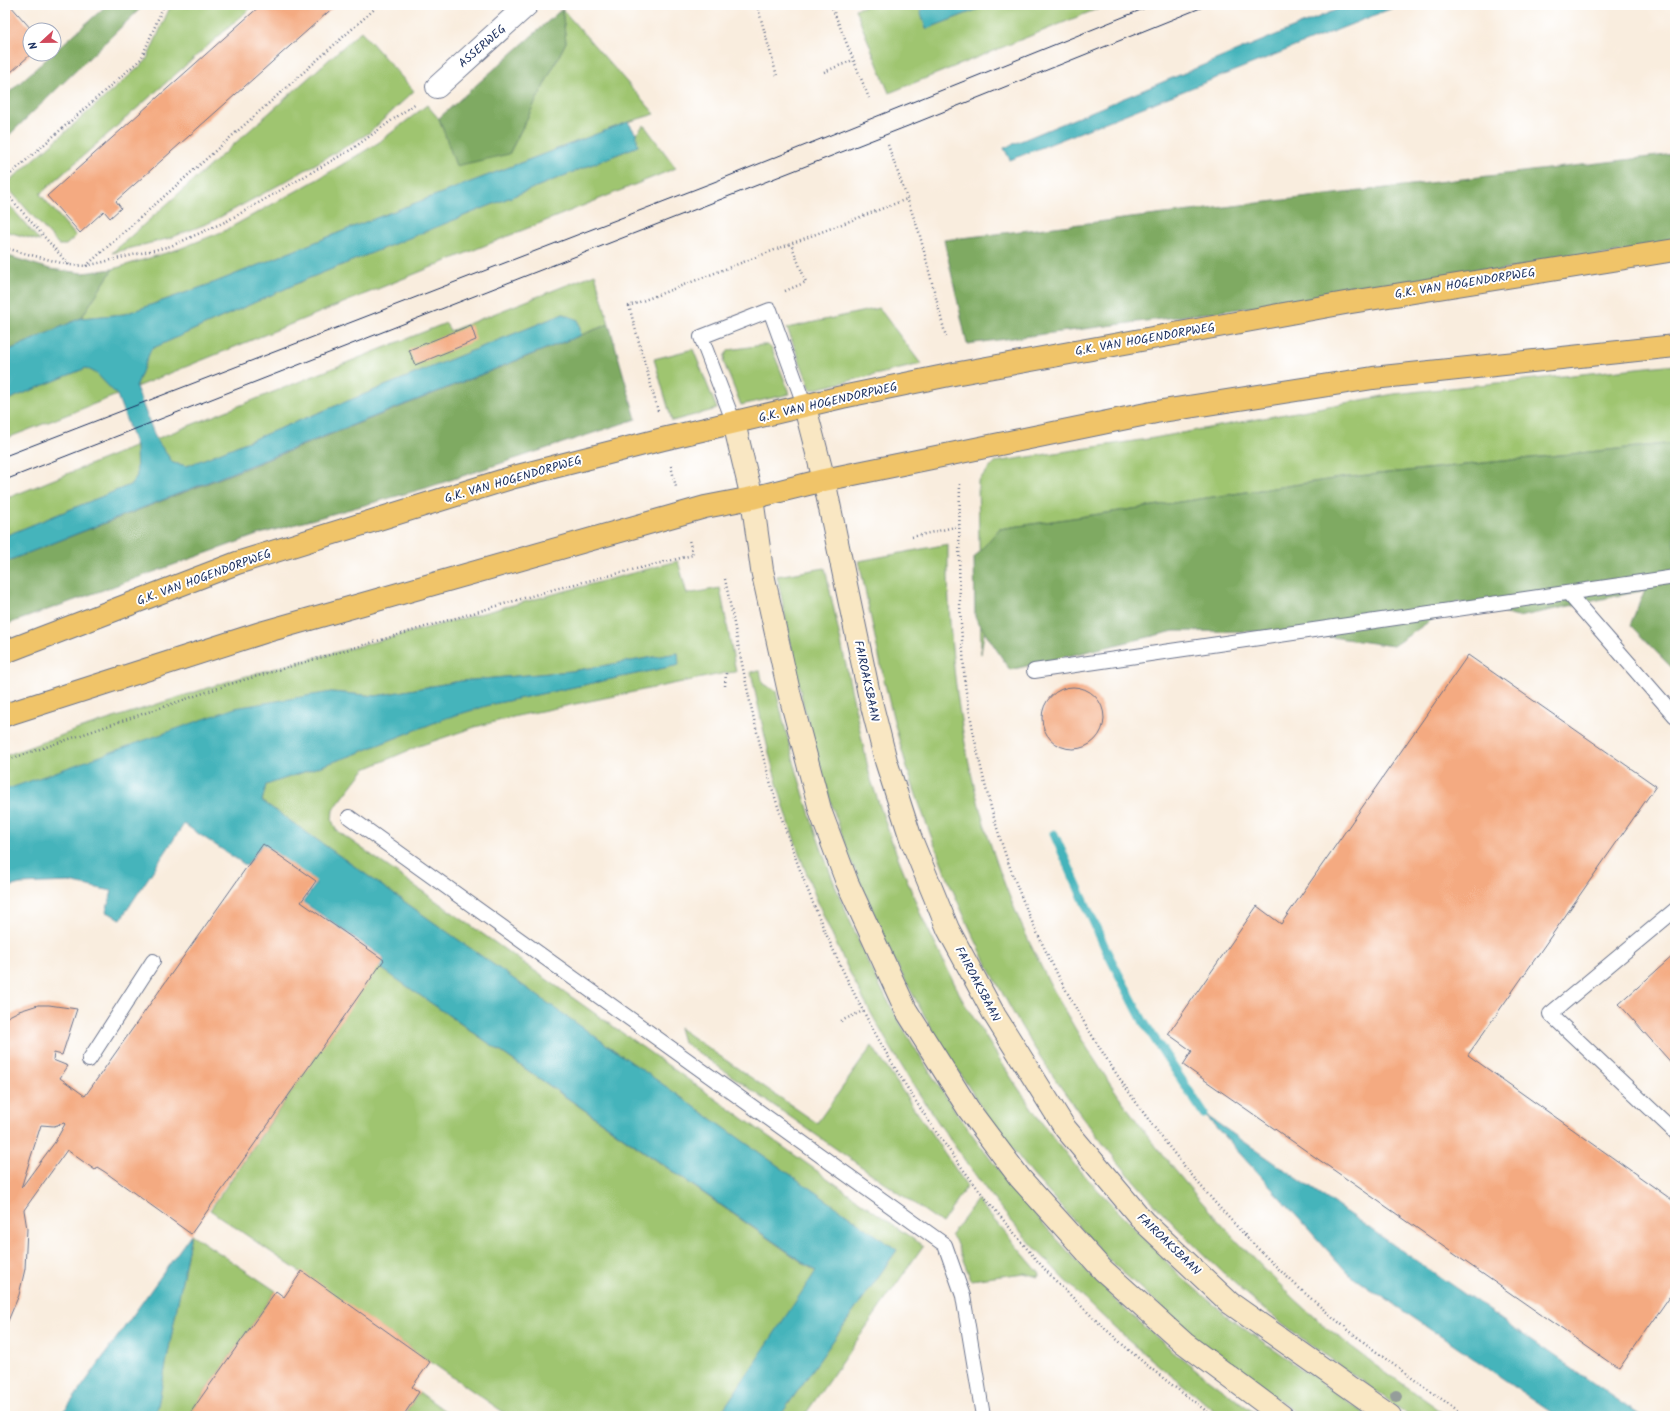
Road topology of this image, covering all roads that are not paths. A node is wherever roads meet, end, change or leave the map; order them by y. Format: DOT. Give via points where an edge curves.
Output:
graph roads {
  1 [pos="527,5"];
  2 [pos="437,87"];
  3 [pos="1675,250"];
  4 [pos="1675,346"];
  5 [pos="805,407"];
  6 [pos="734,423"];
  7 [pos="824,480"];
  8 [pos="752,498"];
  9 [pos="1675,577"];
  10 [pos="1568,593"];
  11 [pos="5,652"];
  12 [pos="1034,672"];
  13 [pos="5,714"];
  14 [pos="1675,716"];
  15 [pos="349,817"];
  16 [pos="1675,910"];
  17 [pos="153,961"];
  18 [pos="89,1060"];
  19 [pos="1675,1132"];
  20 [pos="983,1416"];
  21 [pos="1282,1416"];
  22 [pos="1390,1416"];
  1 -- 2 [label="street, ASSERWEG"];
  3 -- 5 [label="main road, G.K. VAN HOGENDORPWEG" via="1329,306 954,374"];
  4 -- 7 [label="main road" via="1373,378 1156,412"];
  5 -- 6 [label="main road, G.K. VAN HOGENDORPWEG"];
  5 -- 6 [label="lane" via="770,310 701,337"];
  5 -- 7 [label="main road, FAIROAKSBAAN"];
  6 -- 8 [label="main road"];
  6 -- 11 [label="main road, G.K. VAN HOGENDORPWEG" via="514,477 236,563"];
  7 -- 8 [label="main road"];
  7 -- 22 [label="main road, FAIROAKSBAAN" via="869,694 886,761 912,839 948,929 995,1016 1065,1128 1144,1222 1230,1303"];
  8 -- 13 [label="main road" via="705,507 264,632"];
  8 -- 21 [label="main road" via="762,570 789,692 821,813 846,882 906,1010 969,1110 1020,1178 1103,1270 1184,1343"];
  9 -- 10 [label="lane"];
  10 -- 12 [label="lane"];
  10 -- 14 [label="lane"];
  15 -- 20 [label="lane" via="945,1245 962,1296"];
  16 -- 19 [label="lane" via="1550,1014"];
  17 -- 18 [label="lane"];
}
